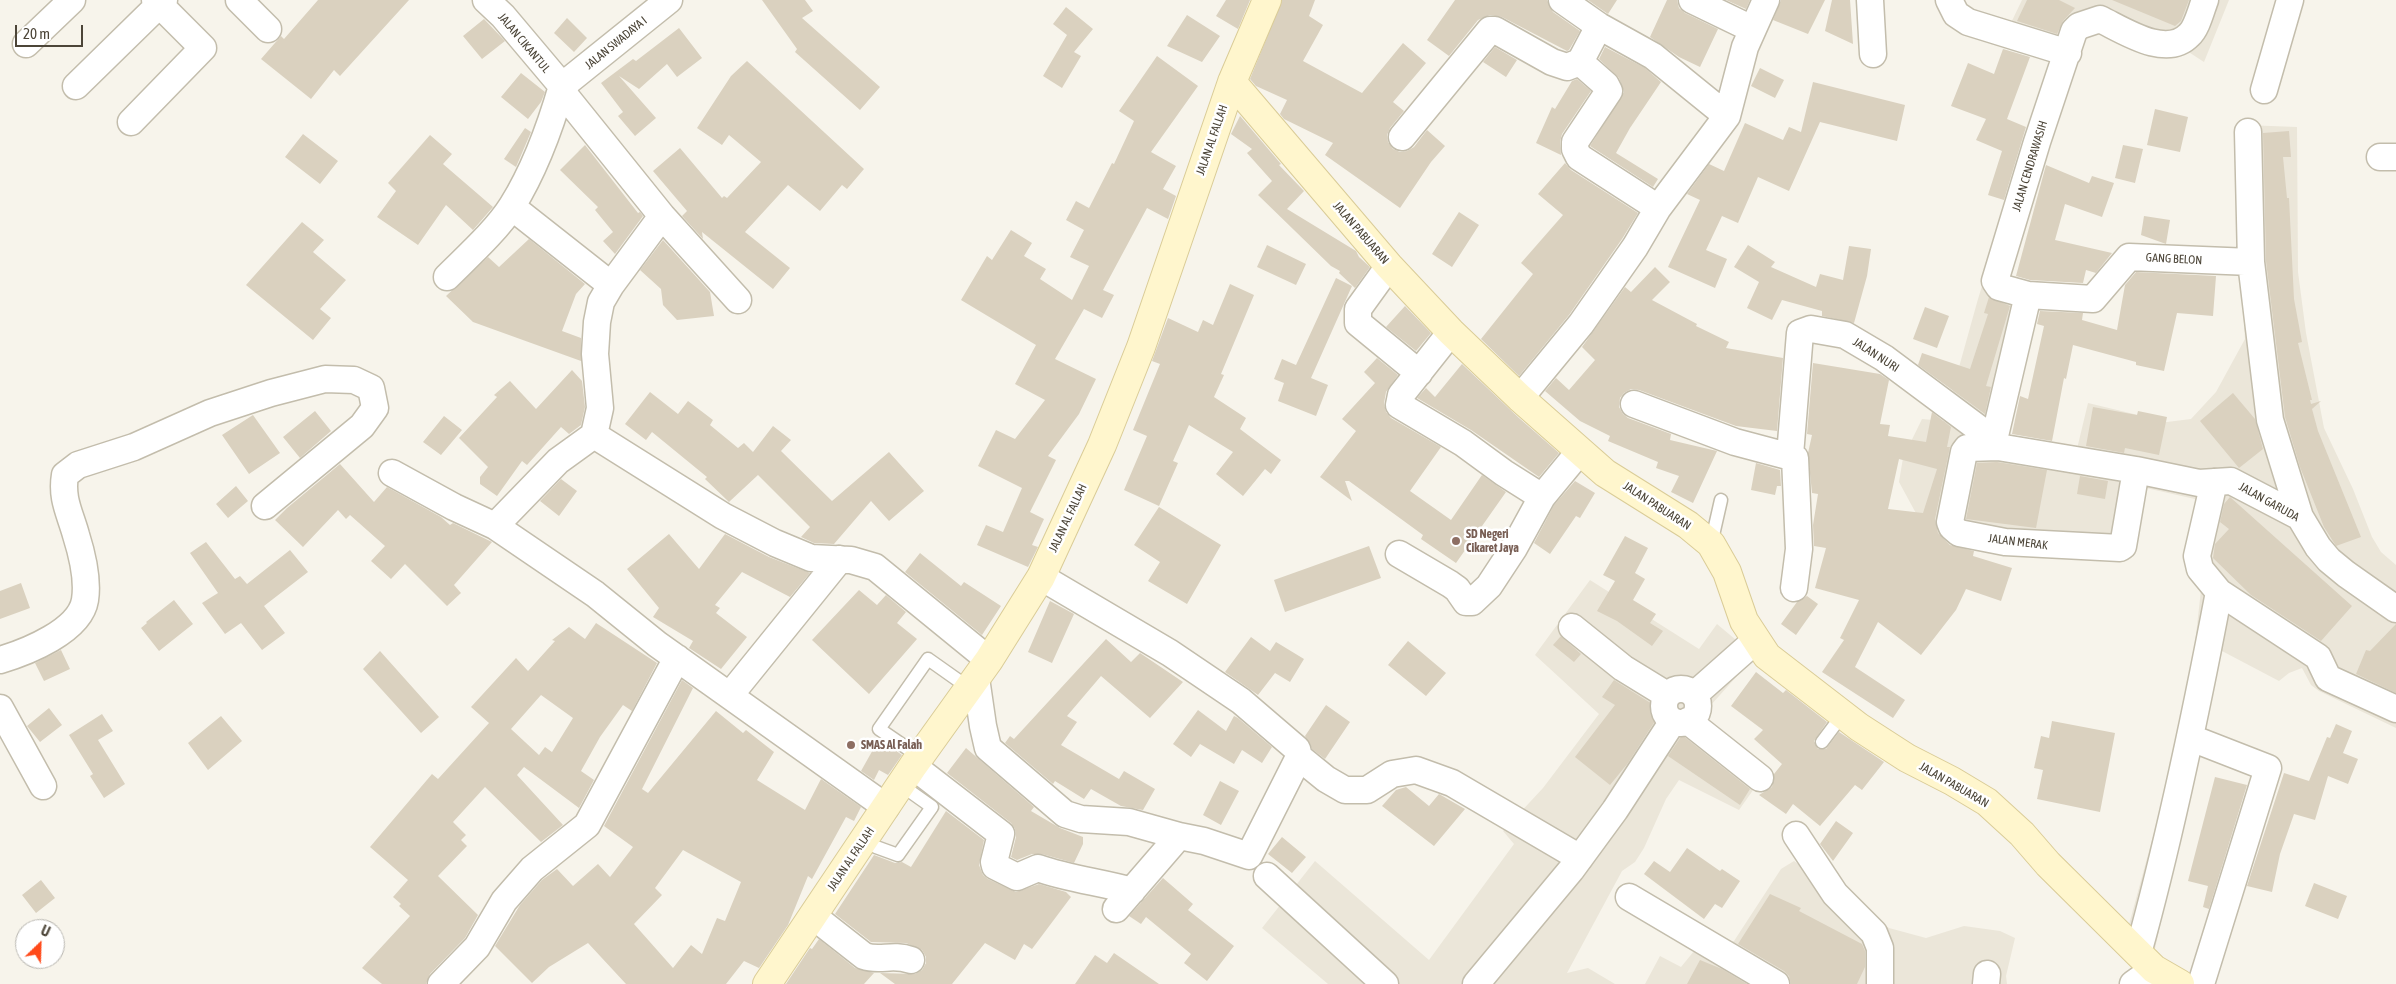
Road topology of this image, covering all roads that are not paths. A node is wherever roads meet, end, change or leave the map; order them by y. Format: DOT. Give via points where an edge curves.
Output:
graph roads {
  1 [pos="72,0"];
  2 [pos="239,0"];
  3 [pos="486,0"];
  4 [pos="669,0"];
  5 [pos="1267,0"];
  6 [pos="1562,0"];
  7 [pos="1692,0"];
  8 [pos="1766,0"];
  9 [pos="1870,0"];
  10 [pos="1949,0"];
  11 [pos="2205,0"];
  12 [pos="2290,0"];
  13 [pos="160,2"];
  14 [pos="1599,26"];
  15 [pos="1752,29"];
  16 [pos="268,30"];
  17 [pos="26,44"];
  18 [pos="2068,53"];
  19 [pos="1873,54"];
  20 [pos="1580,62"];
  21 [pos="1232,82"];
  22 [pos="76,86"];
  23 [pos="562,86"];
  24 [pos="2264,90"];
  25 [pos="1726,116"];
  26 [pos="131,122"];
  27 [pos="2248,132"];
  28 [pos="1402,137"];
  29 [pos="512,207"];
  30 [pos="1658,208"];
  31 [pos="662,216"];
  32 [pos="2251,262"];
  33 [pos="1389,266"];
  34 [pos="447,276"];
  35 [pos="611,285"];
  36 [pos="2028,295"];
  37 [pos="738,300"];
  38 [pos="1451,332"];
  39 [pos="1419,373"];
  40 [pos="1520,398"];
  41 [pos="1634,404"];
  42 [pos="594,435"];
  43 [pos="1996,443"];
  44 [pos="1580,451"];
  45 [pos="1790,455"];
  46 [pos="2140,471"];
  47 [pos="392,473"];
  48 [pos="2206,483"];
  49 [pos="1542,497"];
  50 [pos="1722,500"];
  51 [pos="265,506"];
  52 [pos="2300,517"];
  53 [pos="495,526"];
  54 [pos="1711,544"];
  55 [pos="1399,554"];
  56 [pos="840,559"];
  57 [pos="1041,577"];
  58 [pos="1794,588"];
  59 [pos="2219,592"];
  60 [pos="2396,609"];
  61 [pos="1572,627"];
  62 [pos="1756,641"];
  63 [pos="677,658"];
  64 [pos="0,660"];
  65 [pos="978,675"];
  66 [pos="730,695"];
  67 [pos="1667,695"];
  68 [pos="1694,695"];
  69 [pos="0,708"];
  70 [pos="2396,709"];
  71 [pos="1843,714"];
  72 [pos="1681,721"];
  73 [pos="2191,738"];
  74 [pos="1822,742"];
  75 [pos="1299,757"];
  76 [pos="1760,778"];
  77 [pos="905,779"];
  78 [pos="43,786"];
  79 [pos="1796,835"];
  80 [pos="1178,836"];
  81 [pos="865,838"];
  82 [pos="1580,858"];
  83 [pos="1267,876"];
  84 [pos="1629,897"];
  85 [pos="813,916"];
  86 [pos="911,960"];
  87 [pos="2141,969"];
  88 [pos="441,984"];
  89 [pos="767,984"];
  90 [pos="1385,984"];
  91 [pos="1476,984"];
  92 [pos="1776,984"];
  93 [pos="1880,984"];
  94 [pos="2180,984"];
  95 [pos="2201,984"];
  1 -- 17 [label="street"];
  2 -- 16 [label="street"];
  3 -- 23 [label="street, JALAN CIKANTUL"];
  4 -- 23 [label="street, JALAN SWADAYA I"];
  5 -- 21 [label="street, JALAN AL FALLAH"];
  6 -- 14 [label="street"];
  7 -- 15 [label="street"];
  8 -- 15 [label="street"];
  9 -- 19 [label="street"];
  10 -- 18 [label="street" via="1956,14 1968,22"];
  11 -- 18 [label="street, JALAN CENDRAWASIH" via="2190,35 2179,42 2164,44 2146,40 2097,19 2076,29"];
  12 -- 24 [label="street"];
  13 -- 22 [label="street"];
  13 -- 26 [label="street" via="203,48"];
  14 -- 20 [label="street"];
  14 -- 25 [label="street" via="1653,56"];
  15 -- 25 [label="street"];
  18 -- 36 [label="street, JALAN CENDRAWASIH" via="1995,281 1999,287"];
  20 -- 28 [label="street" via="1567,67 1552,62 1490,30"];
  20 -- 30 [label="street" via="1608,87 1609,92 1575,142 1576,153"];
  21 -- 33 [label="street, JALAN PABUARAN"];
  21 -- 57 [label="street, JALAN AL FALLAH" via="1141,347 1102,445"];
  23 -- 29 [label="street" via="548,134"];
  23 -- 31 [label="street, JALAN CIKANTUL" via="567,98"];
  25 -- 30 [label="street"];
  27 -- 32 [label="street"];
  29 -- 34 [label="street"];
  29 -- 35 [label="street"];
  30 -- 40 [label="street" via="1581,324"];
  31 -- 35 [label="street"];
  31 -- 37 [label="street, JALAN CIKANTUL"];
  32 -- 36 [label="street, GANG BELON" via="2129,257 2093,299"];
  32 -- 52 [label="street" via="2270,420"];
  33 -- 38 [label="street, JALAN PABUARAN"];
  33 -- 39 [label="street" via="1359,306 1358,323"];
  35 -- 42 [label="street" via="601,302 596,322 600,408"];
  36 -- 43 [label="street"];
  38 -- 39 [label="street"];
  38 -- 40 [label="street, JALAN PABUARAN"];
  39 -- 49 [label="street" via="1399,398 1402,408 1463,442"];
  40 -- 44 [label="street, JALAN PABUARAN"];
  41 -- 45 [label="street" via="1735,442"];
  42 -- 53 [label="street" via="558,461"];
  42 -- 56 [label="street" via="723,516 776,544 811,558"];
  43 -- 45 [label="street, JALAN NURI" via="1884,358 1845,335 1811,329 1800,333"];
  43 -- 46 [label="street, JALAN GARUDA"];
  43 -- 46 [label="street, JALAN MERAK" via="1967,448 1964,452 1950,522 1959,533 2005,542 2120,548"];
  44 -- 49 [label="street"];
  44 -- 54 [label="street, JALAN PABUARAN" via="1605,473 1688,525"];
  45 -- 58 [label="street" via="1797,463 1800,549"];
  46 -- 48 [label="street, JALAN GARUDA"];
  47 -- 53 [label="street"];
  48 -- 52 [label="street, JALAN GARUDA" via="2230,481"];
  48 -- 59 [label="street" via="2197,556 2200,569"];
  49 -- 55 [label="street" via="1489,586 1469,604 1450,584"];
  50 -- 54 [label="lane"];
  51 -- 64 [label="street" via="362,426 374,408 371,388 354,380 325,379 271,392 210,413 134,447 78,465 65,475 63,491 85,581 85,600 80,613 72,624 39,644"];
  52 -- 60 [label="street, JALAN GARUDA" via="2329,560"];
  53 -- 63 [label="street" via="595,594"];
  54 -- 62 [label="street, JALAN PABUARAN" via="1727,572 1744,621"];
  56 -- 65 [label="street" via="855,560 885,573"];
  56 -- 66 [label="street"];
  57 -- 65 [label="street, JALAN AL FALLAH"];
  57 -- 75 [label="street" via="1170,653 1241,701 1295,746"];
  59 -- 70 [label="street" via="2318,658 2328,678"];
  59 -- 73 [label="street"];
  61 -- 67 [label="street" via="1623,668"];
  62 -- 68 [label="street"];
  62 -- 71 [label="street, JALAN PABUARAN" via="1767,656"];
  63 -- 66 [label="street"];
  63 -- 88 [label="street" via="587,825 532,869 504,901 477,947"];
  65 -- 77 [label="street, JALAN AL FALLAH"];
  65 -- 77 [label="lane" via="928,659 879,729"];
  65 -- 80 [label="street" via="982,726 988,748 1065,814 1082,819 1128,822"];
  66 -- 77 [label="street"];
  67 -- 68 [label="street" via="1682,688"];
  67 -- 72 [label="street" via="1664,711"];
  68 -- 72 [label="street" via="1698,708 1694,717"];
  69 -- 78 [label="street"];
  71 -- 74 [label="lane"];
  71 -- 87 [label="street, JALAN PABUARAN" via="1907,758 1987,802 2022,834"];
  72 -- 76 [label="street"];
  72 -- 82 [label="street"];
  73 -- 87 [label="street"];
  73 -- 95 [label="street" via="2268,768"];
  75 -- 80 [label="street" via="1249,856"];
  75 -- 82 [label="street" via="1345,790 1367,790 1392,774 1416,770 1452,783"];
  77 -- 80 [label="street" via="1001,834 995,866 1017,877 1038,868 1064,877 1099,882 1124,900"];
  77 -- 81 [label="street, JALAN AL FALLAH"];
  77 -- 81 [label="lane" via="932,807 898,855 876,847"];
  79 -- 93 [label="street" via="1835,894 1874,934 1880,948"];
  81 -- 85 [label="street, JALAN AL FALLAH"];
  82 -- 91 [label="street"];
  83 -- 90 [label="street"];
  84 -- 92 [label="street"];
  85 -- 86 [label="street" via="864,956 873,959 898,956"];
  85 -- 89 [label="street, JALAN AL FALLAH"];
  87 -- 94 [label="street, JALAN PABUARAN"];
}
